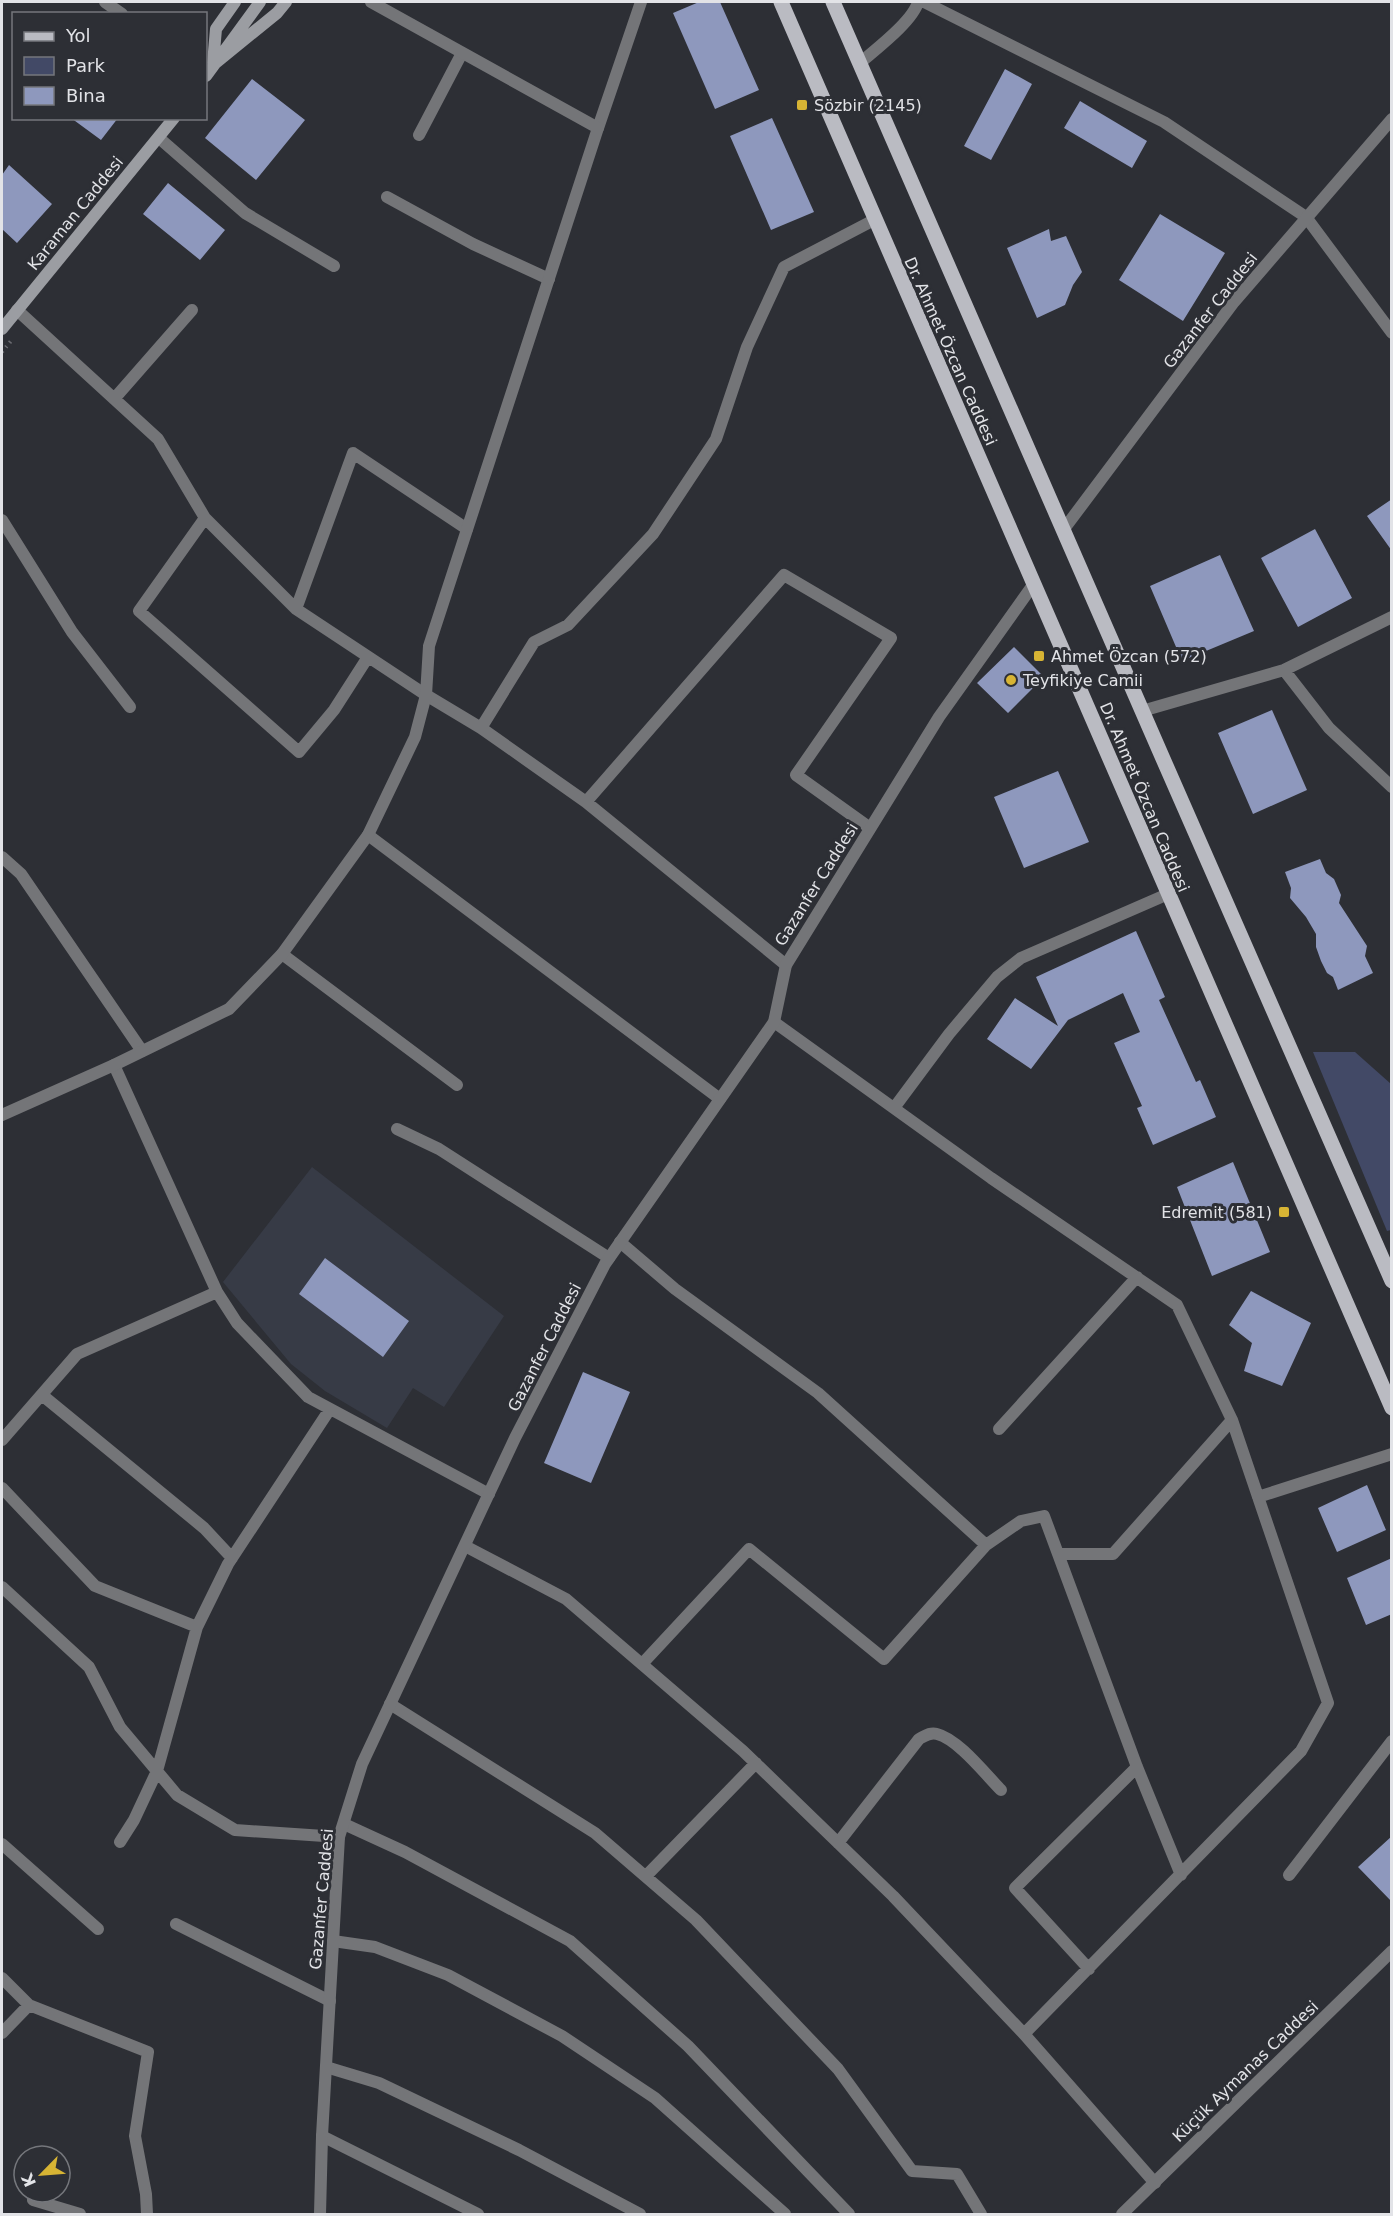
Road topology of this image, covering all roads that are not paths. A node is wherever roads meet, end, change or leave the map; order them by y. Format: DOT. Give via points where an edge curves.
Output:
graph roads {
  1 [pos="105,2"];
  2 [pos="236,2"];
  3 [pos="260,2"];
  4 [pos="286,2"];
  5 [pos="371,2"];
  6 [pos="641,2"];
  7 [pos="781,2"];
  8 [pos="833,2"];
  9 [pos="918,2"];
  10 [pos="924,2"];
  11 [pos="119,12"];
  12 [pos="462,53"];
  13 [pos="860,63"];
  14 [pos="208,73"];
  15 [pos="1392,119"];
  16 [pos="172,120"];
  17 [pos="598,128"];
  18 [pos="419,135"];
  19 [pos="159,138"];
  20 [pos="387,197"];
  21 [pos="1306,217"];
  22 [pos="874,220"];
  23 [pos="334,266"];
  24 [pos="549,279"];
  25 [pos="17,310"];
  26 [pos="192,310"];
  27 [pos="2,329"];
  28 [pos="1392,333"];
  29 [pos="114,399"];
  30 [pos="205,519"];
  31 [pos="2,520"];
  32 [pos="467,529"];
  33 [pos="1064,529"];
  34 [pos="1034,585"];
  35 [pos="296,609"];
  36 [pos="1392,617"];
  37 [pos="368,657"];
  38 [pos="1284,670"];
  39 [pos="426,695"];
  40 [pos="130,707"];
  41 [pos="1142,711"];
  42 [pos="481,728"];
  43 [pos="1392,787"];
  44 [pos="586,802"];
  45 [pos="870,828"];
  46 [pos="368,836"];
  47 [pos="2,857"];
  48 [pos="1168,894"];
  49 [pos="282,954"];
  50 [pos="786,965"];
  51 [pos="774,1022"];
  52 [pos="142,1051"];
  53 [pos="114,1065"];
  54 [pos="457,1085"];
  55 [pos="720,1099"];
  56 [pos="894,1108"];
  57 [pos="2,1115"];
  58 [pos="397,1129"];
  59 [pos="620,1242"];
  60 [pos="609,1258"];
  61 [pos="1137,1277"];
  62 [pos="1392,1281"];
  63 [pos="217,1292"];
  64 [pos="42,1395"];
  65 [pos="1392,1408"];
  66 [pos="330,1409"];
  67 [pos="1232,1420"];
  68 [pos="999,1429"];
  69 [pos="2,1440"];
  70 [pos="1392,1454"];
  71 [pos="2,1488"];
  72 [pos="489,1494"];
  73 [pos="1258,1497"];
  74 [pos="986,1545"];
  75 [pos="465,1546"];
  76 [pos="1058,1554"];
  77 [pos="232,1558"];
  78 [pos="2,1587"];
  79 [pos="197,1627"];
  80 [pos="642,1664"];
  81 [pos="390,1704"];
  82 [pos="1392,1741"];
  83 [pos="756,1764"];
  84 [pos="1137,1767"];
  85 [pos="157,1771"];
  86 [pos="1001,1790"];
  87 [pos="344,1824"];
  88 [pos="339,1837"];
  89 [pos="120,1842"];
  90 [pos="838,1843"];
  91 [pos="2,1845"];
  92 [pos="1181,1875"];
  93 [pos="1289,1875"];
  94 [pos="646,1876"];
  95 [pos="176,1924"];
  96 [pos="98,1929"];
  97 [pos="333,1941"];
  98 [pos="1392,1951"];
  99 [pos="1089,1969"];
  100 [pos="2,1978"];
  101 [pos="330,2001"];
  102 [pos="29,2005"];
  103 [pos="2,2033"];
  104 [pos="1024,2034"];
  105 [pos="326,2067"];
  106 [pos="322,2136"];
  107 [pos="1155,2183"];
  108 [pos="46,2204"];
  109 [pos="80,2214"];
  110 [pos="147,2214"];
  111 [pos="320,2214"];
  112 [pos="478,2214"];
  113 [pos="640,2214"];
  114 [pos="785,2214"];
  115 [pos="849,2214"];
  116 [pos="981,2214"];
  117 [pos="1122,2214"];
  1 -- 11 [label="street"];
  2 -- 14 [label="main road" via="216,29"];
  3 -- 14 [label="main road"];
  4 -- 14 [label="main road"];
  5 -- 12 [label="street"];
  6 -- 17 [label="street"];
  7 -- 22 [label="main road, Dr. Ahmet Özcan Caddesi"];
  8 -- 13 [label="main road, Dr. Ahmet Özcan Caddesi"];
  9 -- 13 [label="street" via="890,37"];
  10 -- 21 [label="street" via="1164,122"];
  12 -- 17 [label="street"];
  12 -- 18 [label="street"];
  13 -- 33 [label="main road, Dr. Ahmet Özcan Caddesi"];
  15 -- 21 [label="street, Gazanfer Caddesi"];
  16 -- 19 [label="main road, Karaman Caddesi"];
  17 -- 24 [label="street"];
  19 -- 23 [label="street" via="245,213"];
  19 -- 25 [label="main road, Karaman Caddesi"];
  20 -- 24 [label="street" via="473,244"];
  21 -- 28 [label="street"];
  21 -- 33 [label="street, Gazanfer Caddesi" via="1234,302"];
  22 -- 34 [label="main road, Dr. Ahmet Özcan Caddesi"];
  22 -- 42 [label="street" via="784,267 747,347 710,449 653,534 567,625 534,642"];
  24 -- 32 [label="street"];
  25 -- 27 [label="main road, Karaman Caddesi"];
  25 -- 29 [label="street"];
  26 -- 29 [label="street"];
  29 -- 30 [label="street" via="158,439"];
  30 -- 35 [label="street"];
  30 -- 37 [label="street" via="139,611 299,752 334,710"];
  31 -- 40 [label="street" via="72,632"];
  32 -- 35 [label="street" via="353,453"];
  32 -- 39 [label="street" via="429,646"];
  33 -- 41 [label="main road, Dr. Ahmet Özcan Caddesi"];
  34 -- 45 [label="street, Gazanfer Caddesi" via="939,717"];
  34 -- 48 [label="main road, Dr. Ahmet Özcan Caddesi"];
  35 -- 37 [label="street"];
  36 -- 38 [label="street"];
  37 -- 39 [label="street"];
  38 -- 41 [label="street"];
  38 -- 43 [label="street" via="1329,728"];
  39 -- 42 [label="street"];
  39 -- 46 [label="street" via="415,737"];
  41 -- 62 [label="main road, Dr. Ahmet Özcan Caddesi"];
  42 -- 44 [label="street"];
  44 -- 45 [label="street" via="784,574 891,638 796,775"];
  44 -- 50 [label="street"];
  45 -- 50 [label="street, Gazanfer Caddesi"];
  46 -- 49 [label="street"];
  46 -- 55 [label="street"];
  47 -- 52 [label="street" via="21,874"];
  48 -- 56 [label="street" via="1021,958 990,985"];
  48 -- 65 [label="main road, Dr. Ahmet Özcan Caddesi"];
  49 -- 52 [label="street" via="229,1009"];
  49 -- 54 [label="street"];
  50 -- 51 [label="street, Gazanfer Caddesi"];
  51 -- 55 [label="street, Gazanfer Caddesi"];
  51 -- 56 [label="street"];
  52 -- 53 [label="street"];
  53 -- 57 [label="street"];
  53 -- 63 [label="street"];
  55 -- 59 [label="street, Gazanfer Caddesi"];
  56 -- 61 [label="street"];
  58 -- 60 [label="street" via="439,1149"];
  59 -- 60 [label="street, Gazanfer Caddesi"];
  59 -- 74 [label="street" via="675,1289 818,1393"];
  60 -- 72 [label="street, Gazanfer Caddesi"];
  61 -- 67 [label="street" via="1177,1305"];
  61 -- 68 [label="street"];
  63 -- 64 [label="street" via="77,1354"];
  63 -- 66 [label="street" via="237,1323 308,1397"];
  64 -- 69 [label="street"];
  64 -- 77 [label="street" via="204,1528"];
  66 -- 72 [label="street"];
  66 -- 77 [label="street"];
  67 -- 73 [label="street"];
  67 -- 76 [label="street" via="1113,1554"];
  70 -- 73 [label="street"];
  71 -- 79 [label="street" via="94,1586"];
  72 -- 75 [label="street, Gazanfer Caddesi"];
  73 -- 92 [label="street" via="1328,1703 1301,1751"];
  74 -- 76 [label="street" via="1022,1521 1044,1516"];
  74 -- 80 [label="street" via="884,1659 749,1549"];
  75 -- 80 [label="street" via="566,1599"];
  75 -- 81 [label="street, Gazanfer Caddesi"];
  76 -- 84 [label="street"];
  77 -- 79 [label="street"];
  78 -- 85 [label="street" via="89,1667 120,1727"];
  79 -- 85 [label="street"];
  80 -- 83 [label="street"];
  81 -- 87 [label="street, Gazanfer Caddesi" via="362,1764"];
  81 -- 94 [label="street" via="595,1833"];
  82 -- 93 [label="street"];
  83 -- 90 [label="street"];
  83 -- 94 [label="street"];
  84 -- 92 [label="street"];
  84 -- 99 [label="street" via="1015,1888"];
  85 -- 88 [label="street" via="177,1795 235,1830"];
  85 -- 89 [label="street"];
  86 -- 90 [label="street" via="954,1743 937,1734 927,1734"];
  87 -- 88 [label="street, Gazanfer Caddesi"];
  87 -- 115 [label="street" via="405,1852 570,1941 688,2046"];
  88 -- 97 [label="street, Gazanfer Caddesi"];
  90 -- 104 [label="street"];
  91 -- 96 [label="street"];
  92 -- 99 [label="street"];
  94 -- 116 [label="street" via="696,1920 838,2069 912,2171 957,2174"];
  95 -- 101 [label="street"];
  97 -- 101 [label="street, Gazanfer Caddesi"];
  97 -- 114 [label="street" via="375,1947 448,1975 562,2036 655,2098"];
  98 -- 107 [label="street, Küçük Aymanas Caddesi"];
  99 -- 104 [label="street"];
  100 -- 102 [label="street"];
  101 -- 105 [label="street, Gazanfer Caddesi"];
  102 -- 103 [label="street"];
  102 -- 110 [label="street" via="148,2052 135,2136"];
  104 -- 107 [label="street"];
  105 -- 106 [label="street, Gazanfer Caddesi"];
  105 -- 113 [label="street" via="379,2083"];
  106 -- 111 [label="street, Gazanfer Caddesi"];
  106 -- 112 [label="street"];
  107 -- 117 [label="street, Küçük Aymanas Caddesi"];
  108 -- 109 [label="street"];
}
